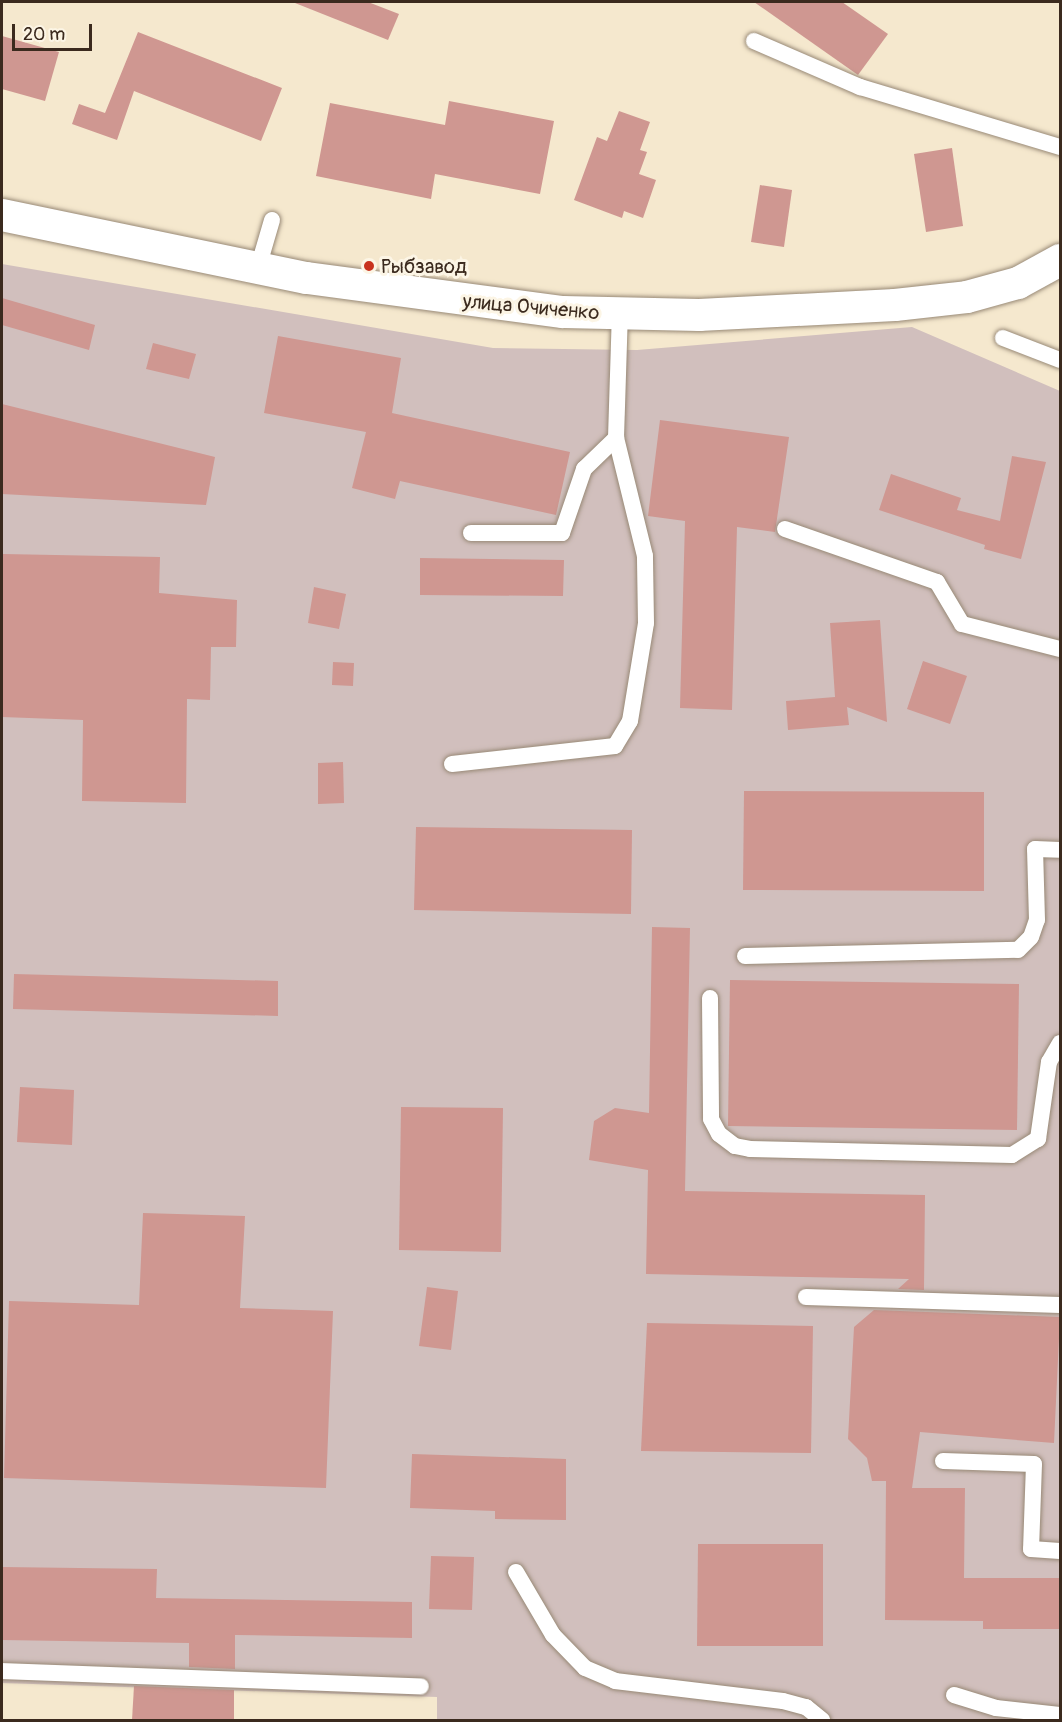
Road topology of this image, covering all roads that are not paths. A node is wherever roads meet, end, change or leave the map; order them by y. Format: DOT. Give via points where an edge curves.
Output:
graph roads {
  1 [pos="754,40"];
  2 [pos="1060,147"];
  3 [pos="6,212"];
  4 [pos="272,220"];
  5 [pos="1060,260"];
  6 [pos="258,268"];
  7 [pos="620,314"];
  8 [pos="1003,338"];
  9 [pos="1060,360"];
  10 [pos="616,438"];
  11 [pos="785,529"];
  12 [pos="471,533"];
  13 [pos="1060,649"];
  14 [pos="452,764"];
  15 [pos="1060,850"];
  16 [pos="746,956"];
  17 [pos="710,998"];
  18 [pos="1060,1043"];
  19 [pos="806,1297"];
  20 [pos="1060,1305"];
  21 [pos="943,1461"];
  22 [pos="1060,1551"];
  23 [pos="516,1572"];
  24 [pos="2,1671"];
  25 [pos="421,1686"];
  26 [pos="954,1695"];
  27 [pos="1060,1715"];
  28 [pos="822,1720"];
  1 -- 2 [label="lane" via="860,87"];
  3 -- 6 [label="street, улица Очиченко"];
  4 -- 6 [label="lane"];
  5 -- 7 [label="street, улица Очиченко" via="1018,283 967,297 789,312"];
  6 -- 7 [label="street, улица Очиченко" via="448,299"];
  7 -- 10 [label="lane"];
  8 -- 9 [label="lane"];
  10 -- 12 [label="lane" via="584,469 562,532"];
  10 -- 14 [label="lane" via="645,556 646,623 630,720 615,746"];
  11 -- 13 [label="lane" via="937,582 962,624"];
  15 -- 16 [label="lane" via="1035,849 1037,920 1031,937 1018,950"];
  17 -- 18 [label="lane" via="711,1119 719,1134 735,1146 750,1149 1012,1155 1038,1139 1049,1062"];
  19 -- 20 [label="lane"];
  21 -- 22 [label="lane" via="1034,1464 1031,1550"];
  23 -- 28 [label="lane" via="552,1635 585,1668 615,1681 783,1701 806,1707"];
  24 -- 25 [label="lane"];
  26 -- 27 [label="lane" via="996,1708"];
}
